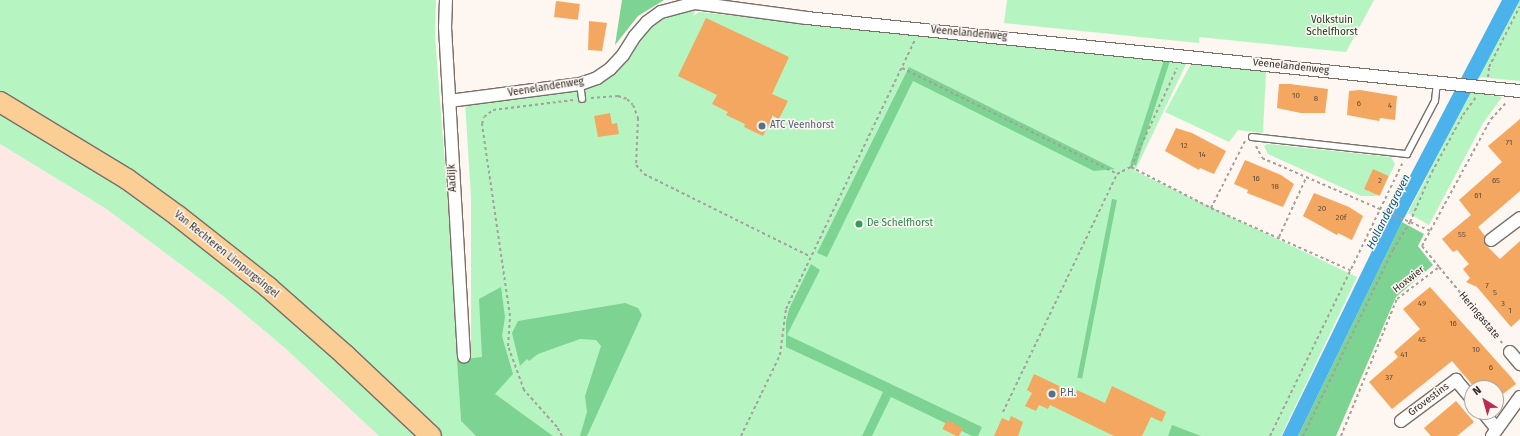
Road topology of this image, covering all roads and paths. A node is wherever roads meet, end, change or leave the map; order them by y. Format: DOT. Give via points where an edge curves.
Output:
graph roads {
  1 [pos="446,0"];
  2 [pos="1520,6"];
  3 [pos="920,30"];
  4 [pos="1183,56"];
  5 [pos="902,68"];
  6 [pos="1437,82"];
  7 [pos="580,84"];
  8 [pos="1482,87"];
  9 [pos="1519,91"];
  10 [pos="582,99"];
  11 [pos="449,100"];
  12 [pos="0,102"];
  13 [pos="1252,137"];
  14 [pos="1407,154"];
  15 [pos="1131,167"];
  16 [pos="1117,174"];
  17 [pos="1306,178"];
  18 [pos="1211,208"];
  19 [pos="1381,208"];
  20 [pos="1520,218"];
  21 [pos="1409,222"];
  22 [pos="1431,231"];
  23 [pos="1279,237"];
  24 [pos="1491,240"];
  25 [pos="811,257"];
  26 [pos="1439,267"];
  27 [pos="1352,271"];
  28 [pos="1510,352"];
  29 [pos="464,356"];
  30 [pos="1520,364"];
  31 [pos="1464,390"];
  32 [pos="1520,397"];
  33 [pos="1003,412"];
  34 [pos="1487,420"];
  35 [pos="1401,421"];
  36 [pos="1494,432"];
  37 [pos="431,436"];
  38 [pos="562,436"];
  39 [pos="741,436"];
  40 [pos="1270,436"];
  41 [pos="1303,436"];
  42 [pos="1341,436"];
  1 -- 11 [label="street, Aadijk"];
  2 -- 8 [label="path" via="1489,67"];
  3 -- 4 [label="street, Veenelandenweg"];
  3 -- 5 [label="path"];
  3 -- 7 [label="street, Veenelandenweg" via="696,3 660,12 647,22 610,69 597,78"];
  4 -- 6 [label="street, Veenelandenweg"];
  4 -- 15 [label="path"];
  5 -- 16 [label="path"];
  5 -- 25 [label="path"];
  6 -- 8 [label="street, Veenelandenweg"];
  6 -- 14 [label="lane" via="1435,101"];
  7 -- 10 [label="lane"];
  7 -- 11 [label="street, Veenelandenweg"];
  8 -- 9 [label="street, Veenelandenweg"];
  8 -- 21 [label="path" via="1463,115 1432,172"];
  9 -- 22 [label="path, Hoxwier" via="1491,120"];
  10 -- 25 [label="path" via="618,96 632,105 638,118 636,164 644,174"];
  10 -- 38 [label="path" via="493,110 484,117 482,124 510,316 508,346 524,390"];
  11 -- 29 [label="street, Aadijk"];
  12 -- 37 [label="main road, Van Rechteren Limpurgsingel" via="127,179 178,216 268,287"];
  13 -- 14 [label="lane"];
  13 -- 17 [label="path" via="1262,158"];
  13 -- 18 [label="path" via="1243,142"];
  14 -- 19 [label="path"];
  15 -- 16 [label="path"];
  15 -- 18 [label="path"];
  16 -- 33 [label="path"];
  17 -- 19 [label="path"];
  17 -- 23 [label="path"];
  18 -- 23 [label="path"];
  19 -- 21 [label="path"];
  19 -- 27 [label="path"];
  20 -- 24 [label="street"];
  21 -- 22 [label="path"];
  21 -- 41 [label="path"];
  22 -- 26 [label="path, Hoxwier" via="1422,246"];
  23 -- 27 [label="path"];
  25 -- 39 [label="path" via="786,309 780,355"];
  26 -- 28 [label="path, Heringastate"];
  26 -- 42 [label="path, Hoxwier" via="1397,299"];
  27 -- 40 [label="path"];
  28 -- 30 [label="street"];
  31 -- 35 [label="street, Grovestins" via="1456,380"];
  32 -- 36 [label="street"];
  34 -- 36 [label="street"];
}
